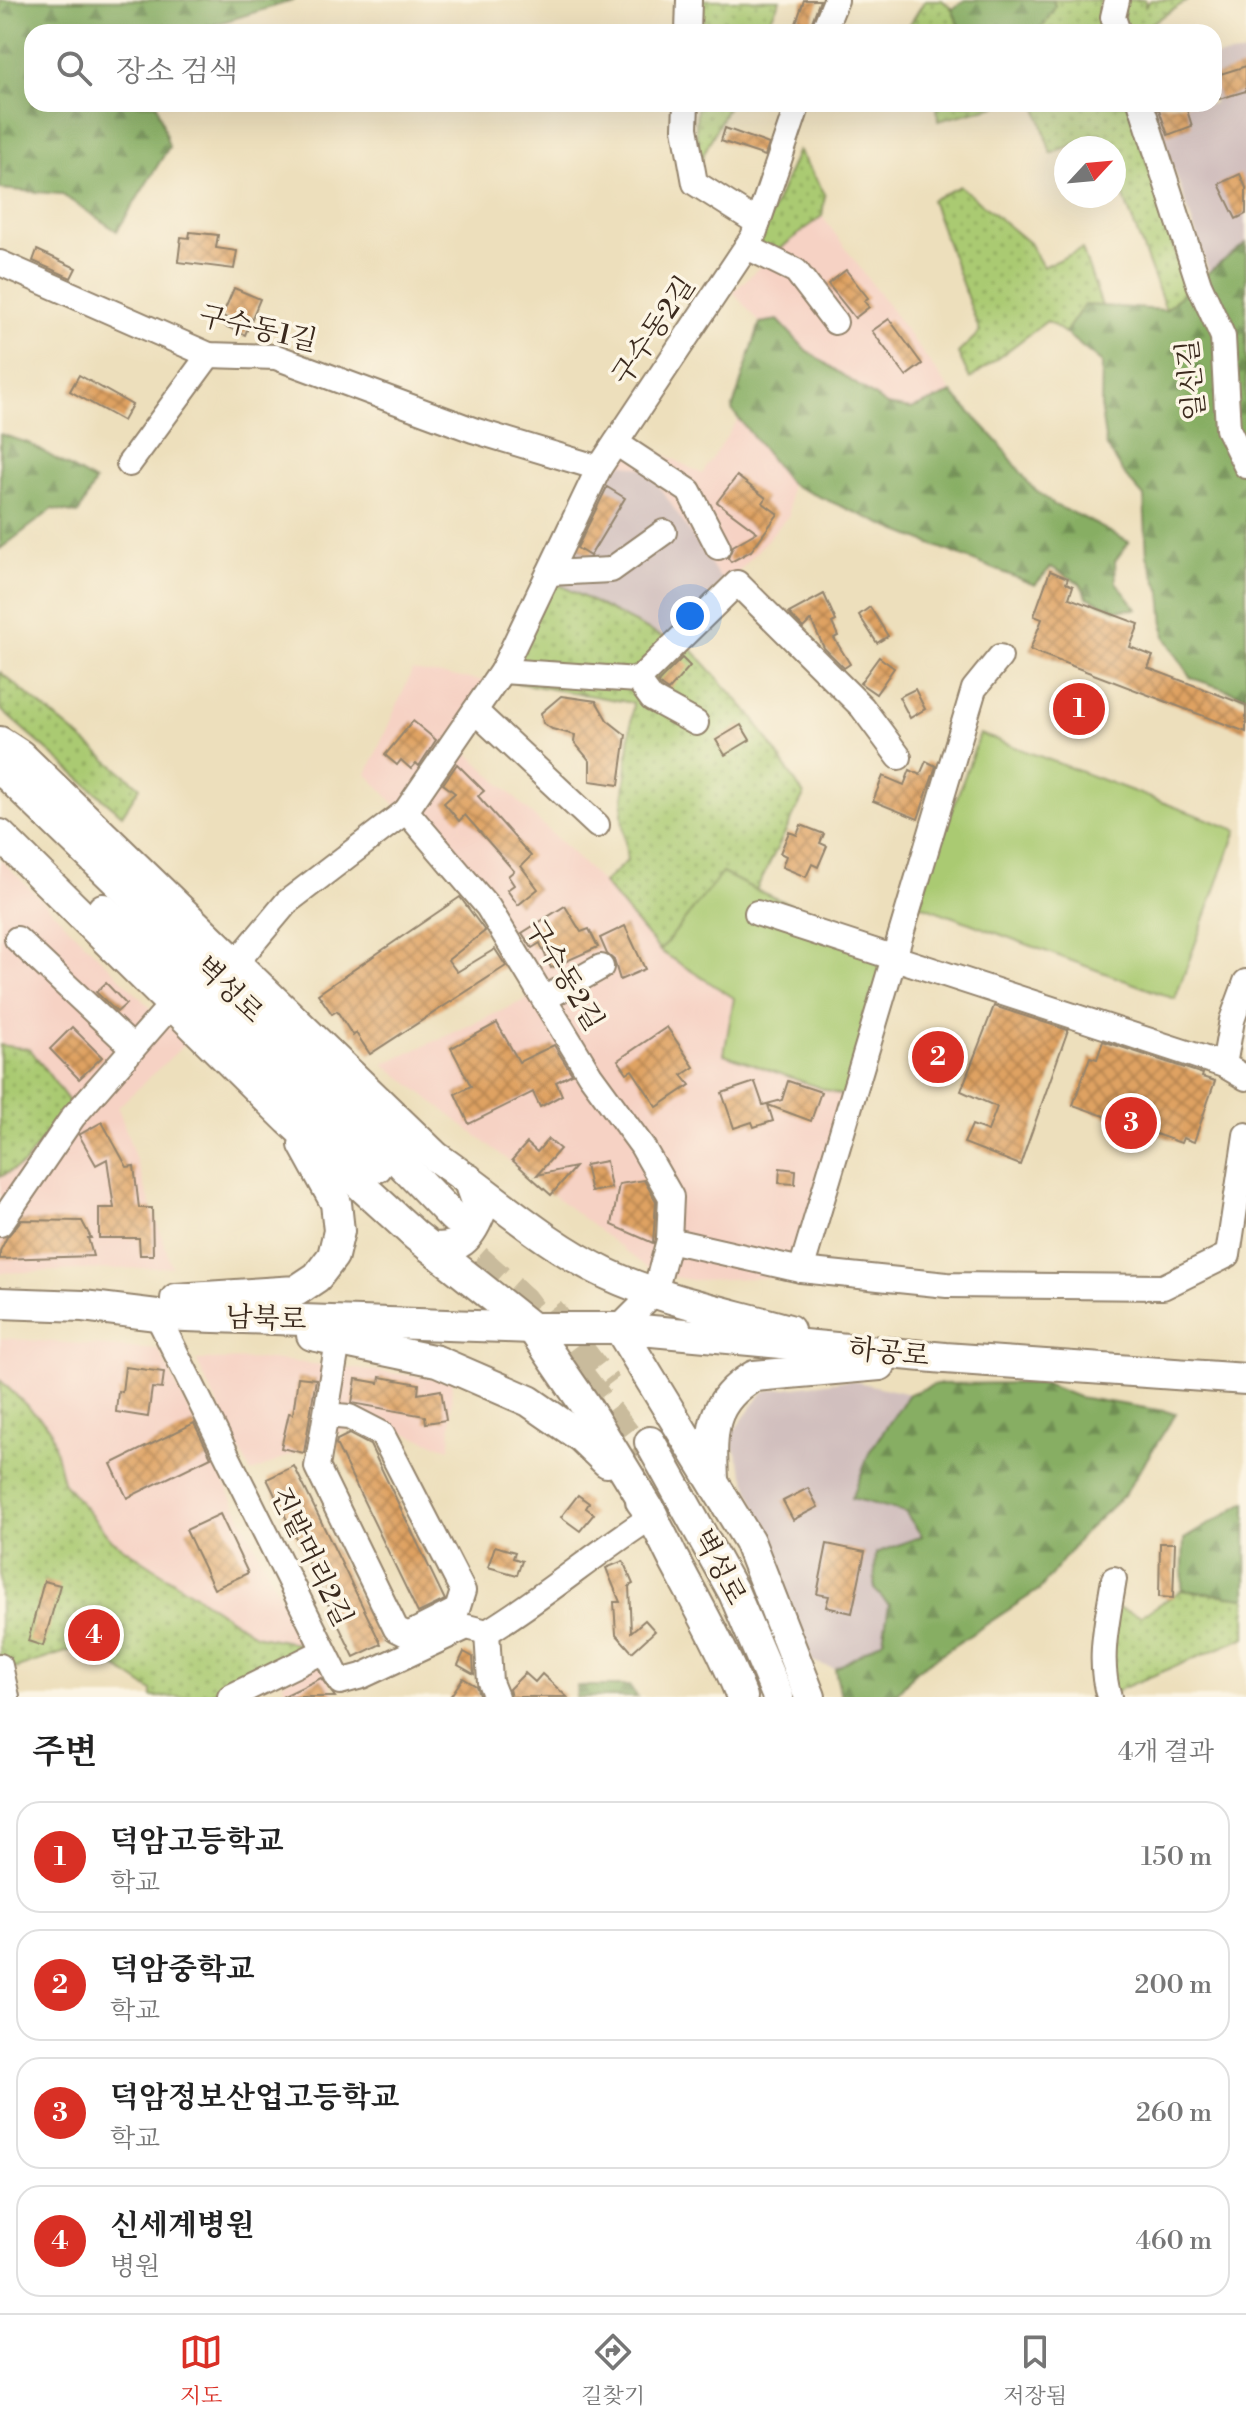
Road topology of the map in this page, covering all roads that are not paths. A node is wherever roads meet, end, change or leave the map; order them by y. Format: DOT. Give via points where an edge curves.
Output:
graph roads {
  1 [pos="689,0"];
  2 [pos="836,0"];
  3 [pos="1117,0"];
  4 [pos="688,24"];
  5 [pos="826,24"];
  6 [pos="1115,24"];
  7 [pos="686,112"];
  8 [pos="795,112"];
  9 [pos="1144,112"];
  10 [pos="758,223"];
  11 [pos="747,247"];
  12 [pos="0,263"];
  13 [pos="835,322"];
  14 [pos="209,355"];
  15 [pos="616,443"];
  16 [pos="129,464"];
  17 [pos="1246,466"];
  18 [pos="599,468"];
  19 [pos="664,532"];
  20 [pos="718,547"];
  21 [pos="549,573"];
  22 [pos="1000,657"];
  23 [pos="502,671"];
  24 [pos="638,680"];
  25 [pos="475,711"];
  26 [pos="696,723"];
  27 [pos="0,742"];
  28 [pos="899,757"];
  29 [pos="0,768"];
  30 [pos="406,811"];
  31 [pos="0,812"];
  32 [pos="597,825"];
  33 [pos="0,835"];
  34 [pos="757,913"];
  35 [pos="17,939"];
  36 [pos="895,957"];
  37 [pos="236,963"];
  38 [pos="601,967"];
  39 [pos="1246,982"];
  40 [pos="544,999"];
  41 [pos="175,1007"];
  42 [pos="133,1048"];
  43 [pos="1224,1065"];
  44 [pos="1246,1078"];
  45 [pos="289,1120"];
  46 [pos="1246,1135"];
  47 [pos="468,1179"];
  48 [pos="0,1224"];
  49 [pos="442,1231"];
  50 [pos="669,1240"];
  51 [pos="801,1270"];
  52 [pos="655,1292"];
  53 [pos="0,1303"];
  54 [pos="83,1306"];
  55 [pos="157,1315"];
  56 [pos="231,1318"];
  57 [pos="532,1328"];
  58 [pos="619,1328"];
  59 [pos="338,1341"];
  60 [pos="856,1349"];
  61 [pos="945,1358"];
  62 [pos="1246,1379"];
  63 [pos="326,1415"];
  64 [pos="675,1419"];
  65 [pos="637,1454"];
  66 [pos="714,1482"];
  67 [pos="653,1516"];
  68 [pos="1114,1579"];
  69 [pos="487,1632"];
  70 [pos="324,1651"];
  71 [pos="0,1666"];
  72 [pos="346,1689"];
  73 [pos="7,1697"];
  74 [pos="230,1697"];
  75 [pos="496,1697"];
  76 [pos="742,1697"];
  77 [pos="762,1697"];
  78 [pos="778,1697"];
  79 [pos="810,1697"];
  80 [pos="1109,1697"];
  1 -- 4 [label="street"];
  2 -- 5 [label="street"];
  3 -- 6 [label="street"];
  7 -- 10 [label="street" via="695,183"];
  8 -- 10 [label="street, 구수동2길"];
  9 -- 17 [label="street, 일신길" via="1199,284 1223,337 1228,429"];
  10 -- 11 [label="street, 구수동2길"];
  11 -- 13 [label="street" via="796,271"];
  11 -- 15 [label="street, 구수동2길"];
  12 -- 14 [label="street, 구수동1길"];
  14 -- 16 [label="street"];
  14 -- 18 [label="street, 구수동1길" via="276,357 473,430"];
  15 -- 18 [label="street, 구수동2길"];
  15 -- 20 [label="street" via="689,491"];
  18 -- 21 [label="street, 구수동2길"];
  19 -- 21 [label="street" via="611,570"];
  21 -- 23 [label="street, 구수동2길"];
  22 -- 36 [label="street" via="974,689"];
  23 -- 24 [label="street"];
  23 -- 25 [label="street, 구수동2길"];
  24 -- 26 [label="street" via="652,699"];
  24 -- 28 [label="street" via="737,583 862,707"];
  25 -- 30 [label="street, 구수동2길"];
  25 -- 32 [label="street"];
  27 -- 37 [label="main road" via="20,755"];
  29 -- 49 [label="main road, 벽성로" via="294,1053"];
  30 -- 37 [label="street" via="287,902"];
  30 -- 40 [label="street, 구수동2길" via="488,907"];
  31 -- 49 [label="main road, 벽성로"];
  33 -- 41 [label="main road"];
  34 -- 36 [label="street"];
  35 -- 42 [label="street"];
  36 -- 43 [label="street"];
  36 -- 51 [label="street"];
  37 -- 47 [label="main road" via="436,1157"];
  38 -- 40 [label="street"];
  39 -- 43 [label="street"];
  40 -- 50 [label="street, 구수동2길" via="671,1197"];
  41 -- 42 [label="street, 벽성로" via="170,1006"];
  41 -- 45 [label="main road"];
  42 -- 48 [label="street, 벽성로" via="73,1117"];
  43 -- 44 [label="street"];
  45 -- 49 [label="main road"];
  45 -- 54 [label="main road" via="336,1203 339,1231 333,1256 317,1277 296,1291"];
  46 -- 51 [label="street" via="1228,1255 1163,1287 947,1285"];
  47 -- 49 [label="main road" via="480,1213 471,1236 446,1249"];
  47 -- 52 [label="main road" via="542,1236 608,1275"];
  49 -- 57 [label="main road"];
  50 -- 51 [label="street"];
  50 -- 52 [label="street, 구수동2길"];
  52 -- 58 [label="street, 구수동2길"];
  52 -- 60 [label="main road"];
  53 -- 54 [label="main road, 남북로"];
  54 -- 55 [label="main road, 남북로"];
  55 -- 56 [label="main road, 남북로"];
  55 -- 70 [label="street, 진밭머리2길"];
  56 -- 57 [label="main road, 남북로"];
  56 -- 59 [label="main road"];
  57 -- 58 [label="main road, 하공로"];
  57 -- 65 [label="main road" via="585,1405"];
  58 -- 60 [label="main road, 하공로"];
  58 -- 64 [label="main road"];
  59 -- 63 [label="street"];
  59 -- 67 [label="main road" via="437,1361 529,1401 581,1437"];
  60 -- 61 [label="main road, 하공로"];
  61 -- 62 [label="main road, 하공로"];
  61 -- 66 [label="main road" via="754,1376 721,1405 714,1422"];
  63 -- 63 [label="street" via="317,1467 396,1629 408,1635 457,1610 463,1591 382,1434 349,1417"];
  64 -- 65 [label="main road" via="639,1427 624,1446"];
  64 -- 66 [label="main road"];
  65 -- 67 [label="main road"];
  65 -- 77 [label="main road, 벽성로" via="687,1533"];
  65 -- 78 [label="main road, 벽성로" via="734,1593"];
  66 -- 79 [label="main road" via="749,1541"];
  67 -- 69 [label="street, 진밭머리2길"];
  67 -- 76 [label="main road" via="724,1651"];
  68 -- 80 [label="street" via="1104,1653"];
  69 -- 72 [label="street, 진밭머리2길" via="467,1627 362,1676"];
  69 -- 75 [label="street"];
  70 -- 72 [label="street, 진밭머리2길"];
  70 -- 74 [label="street"];
  71 -- 73 [label="street"];
}
